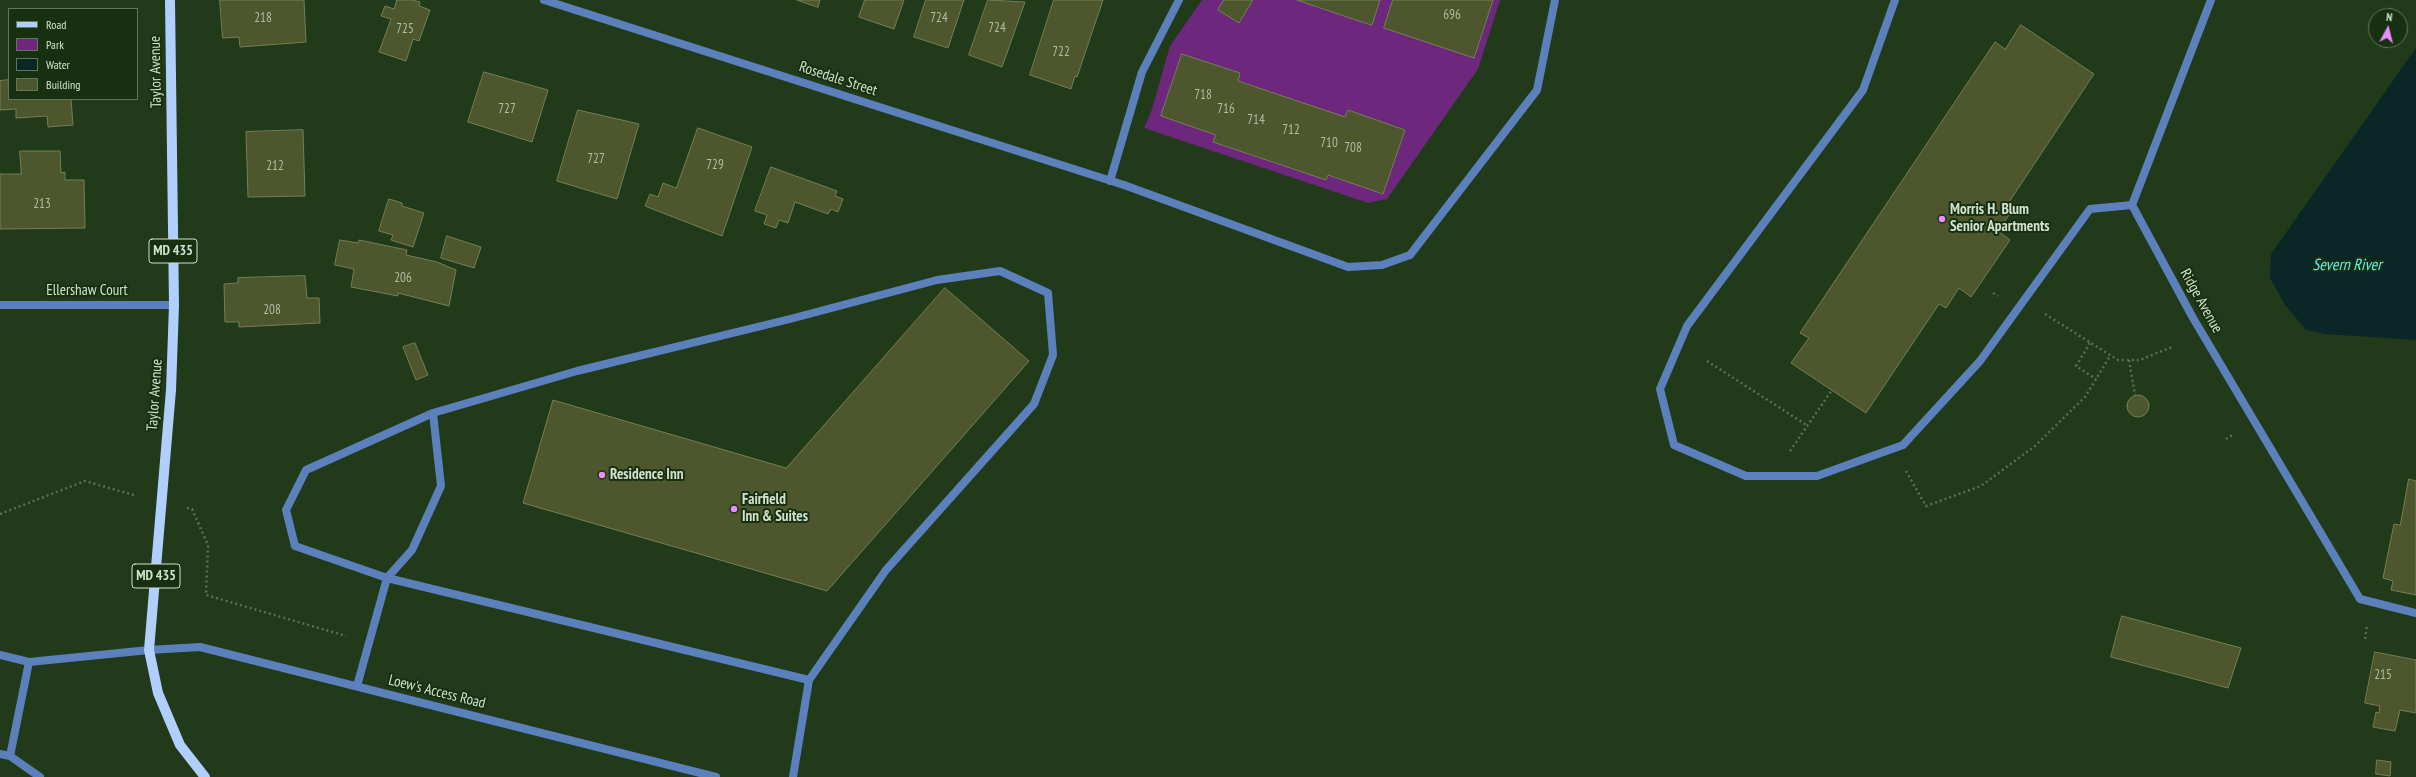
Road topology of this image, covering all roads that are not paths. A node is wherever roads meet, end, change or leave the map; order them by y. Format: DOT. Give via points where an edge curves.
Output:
graph roads {
  1 [pos="170,0"];
  2 [pos="544,0"];
  3 [pos="1179,0"];
  4 [pos="1556,0"];
  5 [pos="1895,0"];
  6 [pos="2211,0"];
  7 [pos="1110,181"];
  8 [pos="2132,205"];
  9 [pos="174,305"];
  10 [pos="0,306"];
  11 [pos="433,413"];
  12 [pos="387,578"];
  13 [pos="2416,613"];
  14 [pos="149,650"];
  15 [pos="0,655"];
  16 [pos="29,662"];
  17 [pos="809,680"];
  18 [pos="357,686"];
  19 [pos="0,754"];
  20 [pos="10,756"];
  21 [pos="40,777"];
  22 [pos="205,777"];
  23 [pos="716,777"];
  24 [pos="793,777"];
  1 -- 9 [label="main road, Taylor Avenue / MD 435"];
  2 -- 7 [label="street, Rosedale Street"];
  3 -- 7 [label="street" via="1142,72"];
  4 -- 7 [label="street, Rosedale Street" via="1537,90 1410,255 1382,265 1348,267"];
  5 -- 8 [label="street" via="1863,90 1687,326 1660,389 1674,445 1746,476 1817,476 1903,445 1980,361 2090,209"];
  6 -- 8 [label="street"];
  8 -- 13 [label="street, Ridge Avenue" via="2193,318 2360,599"];
  9 -- 10 [label="street, Ellershaw Court"];
  9 -- 14 [label="main road, Taylor Avenue / MD 435" via="171,390"];
  11 -- 12 [label="street" via="441,486 412,550"];
  11 -- 12 [label="street" via="306,470 286,510 295,546"];
  11 -- 17 [label="street" via="577,371 937,280 1000,271 1048,293 1053,355 1034,404 886,570"];
  12 -- 17 [label="street"];
  12 -- 18 [label="street"];
  14 -- 16 [label="street, Loew's Access Road"];
  14 -- 18 [label="street, Loew's Access Road" via="200,647"];
  14 -- 22 [label="main road, Taylor Avenue / MD 435" via="158,694 180,745"];
  15 -- 16 [label="street, Loew's Access Road"];
  16 -- 20 [label="street"];
  17 -- 24 [label="street"];
  18 -- 23 [label="street, Loew's Access Road"];
  19 -- 20 [label="street"];
  20 -- 21 [label="street"];
}
